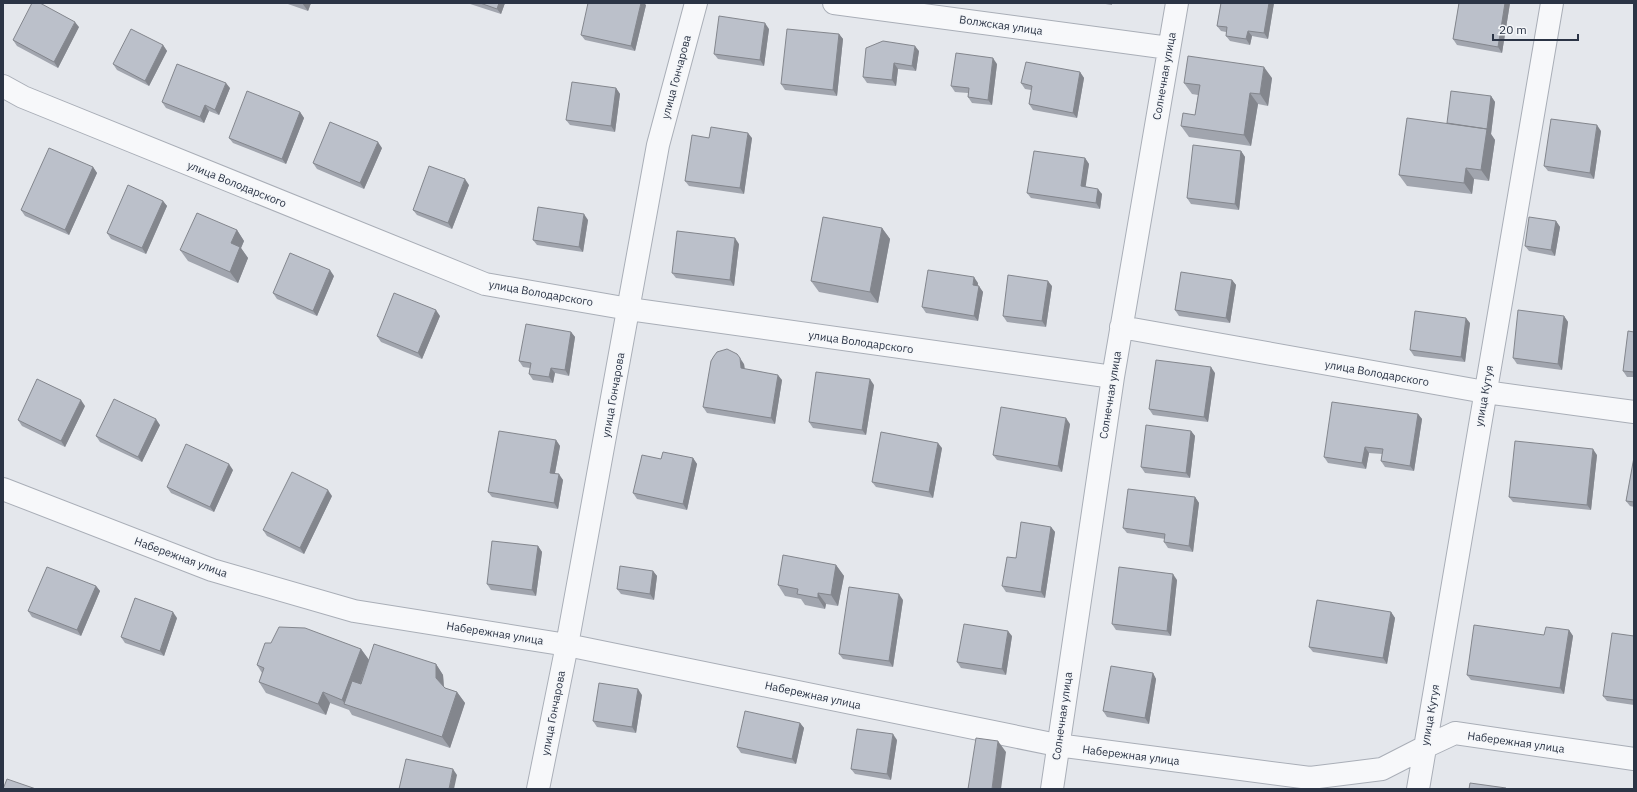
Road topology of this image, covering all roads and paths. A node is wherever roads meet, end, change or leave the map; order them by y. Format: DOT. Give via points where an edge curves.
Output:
graph roads {
  1 [pos="696,3"];
  2 [pos="834,3"];
  3 [pos="1177,3"];
  4 [pos="1552,3"];
  5 [pos="1169,48"];
  6 [pos="3,86"];
  7 [pos="628,309"];
  8 [pos="1121,327"];
  9 [pos="1113,377"];
  10 [pos="1485,392"];
  11 [pos="1634,412"];
  12 [pos="3,489"];
  13 [pos="566,645"];
  14 [pos="1057,745"];
  15 [pos="1425,747"];
  16 [pos="1634,759"];
  17 [pos="538,789"];
  18 [pos="1052,789"];
  19 [pos="1418,789"];
  1 -- 7 [label="street, улица Гончарова" via="658,145"];
  2 -- 5 [label="street, Волжская улица"];
  3 -- 5 [label="street, Солнечная улица"];
  4 -- 10 [label="street, улица Кутуя"];
  5 -- 8 [label="street, Солнечная улица"];
  6 -- 7 [label="street, улица Володарского" via="23,98 485,284"];
  7 -- 9 [label="street, улица Володарского"];
  7 -- 13 [label="street, улица Гончарова"];
  8 -- 9 [label="street, Солнечная улица"];
  8 -- 10 [label="street, улица Володарского"];
  9 -- 14 [label="street, Солнечная улица"];
  10 -- 11 [label="street, улица Володарского"];
  10 -- 15 [label="street, улица Кутуя"];
  12 -- 13 [label="street, Набережная улица" via="212,570 354,611"];
  13 -- 14 [label="street, Набережная улица"];
  13 -- 17 [label="street, улица Гончарова"];
  14 -- 15 [label="street, Набережная улица" via="1310,778 1382,769"];
  14 -- 18 [label="street, Солнечная улица"];
  15 -- 16 [label="street, Набережная улица" via="1455,733"];
  15 -- 19 [label="street, улица Кутуя"];
}
